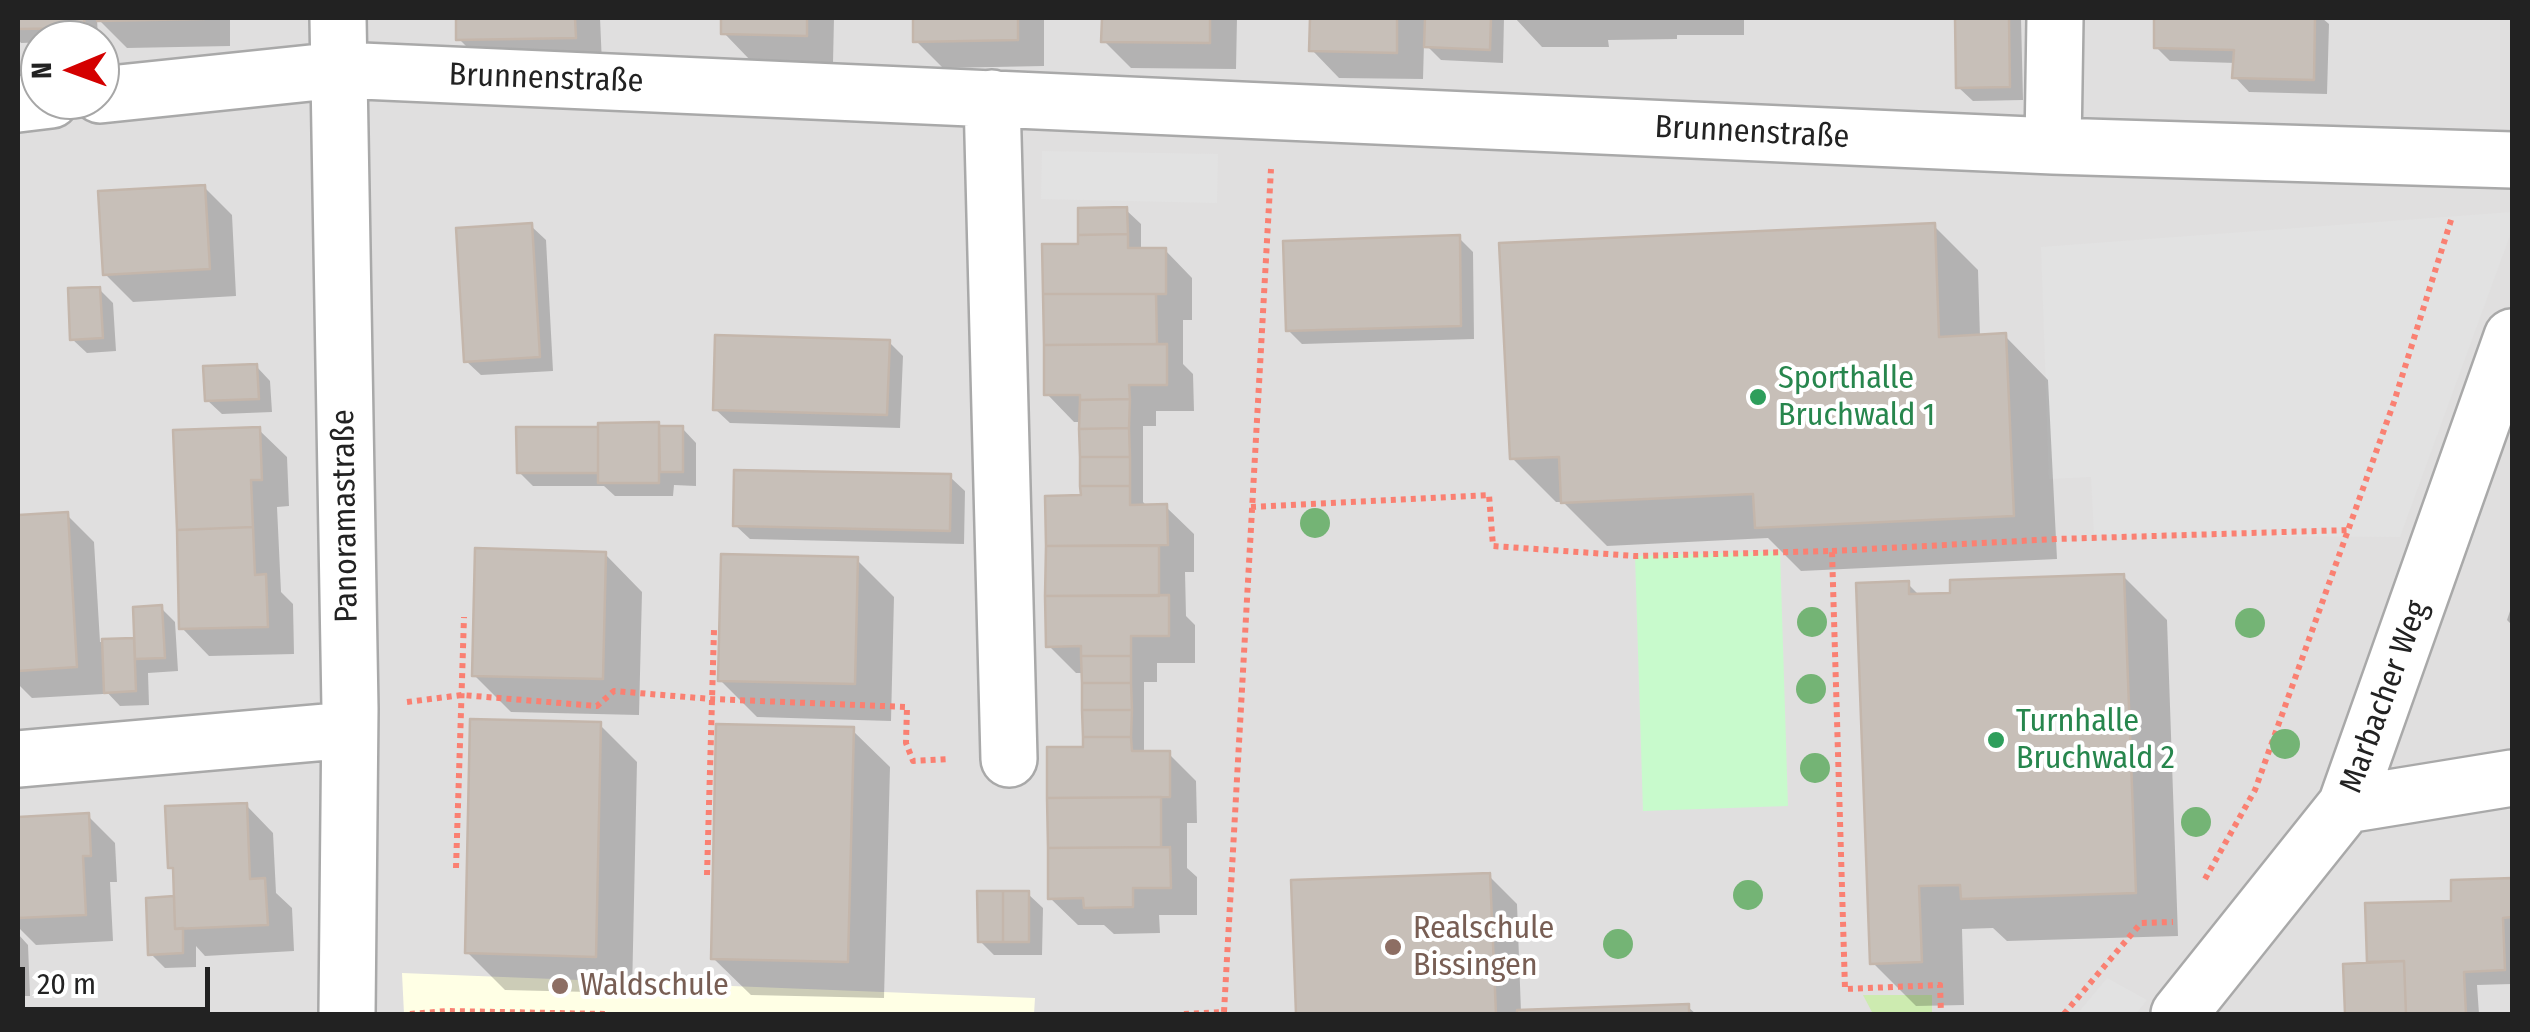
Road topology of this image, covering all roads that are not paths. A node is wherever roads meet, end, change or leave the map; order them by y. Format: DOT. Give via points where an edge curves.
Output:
graph roads {
  1 [pos="2055,18"];
  2 [pos="338,44"];
  3 [pos="120,91"];
  4 [pos="992,98"];
  5 [pos="2053,146"];
  6 [pos="2512,160"];
  7 [pos="2512,337"];
  8 [pos="349,720"];
  9 [pos="18,759"];
  10 [pos="1009,759"];
  11 [pos="2512,778"];
  12 [pos="2346,805"];
  13 [pos="347,1014"];
  14 [pos="2179,1014"];
  1 -- 5 [label="street"];
  2 -- 3 [label="street, Brunnenstraße"];
  2 -- 4 [label="street, Brunnenstraße"];
  2 -- 8 [label="street, Panoramastraße"];
  4 -- 5 [label="street, Brunnenstraße"];
  4 -- 10 [label="street"];
  5 -- 6 [label="street, Brunnenstraße"];
  7 -- 12 [label="street, Marbacher Weg"];
  8 -- 9 [label="street"];
  8 -- 13 [label="street, Panoramastraße"];
  11 -- 12 [label="street"];
  12 -- 14 [label="street, Marbacher Weg"];
}
